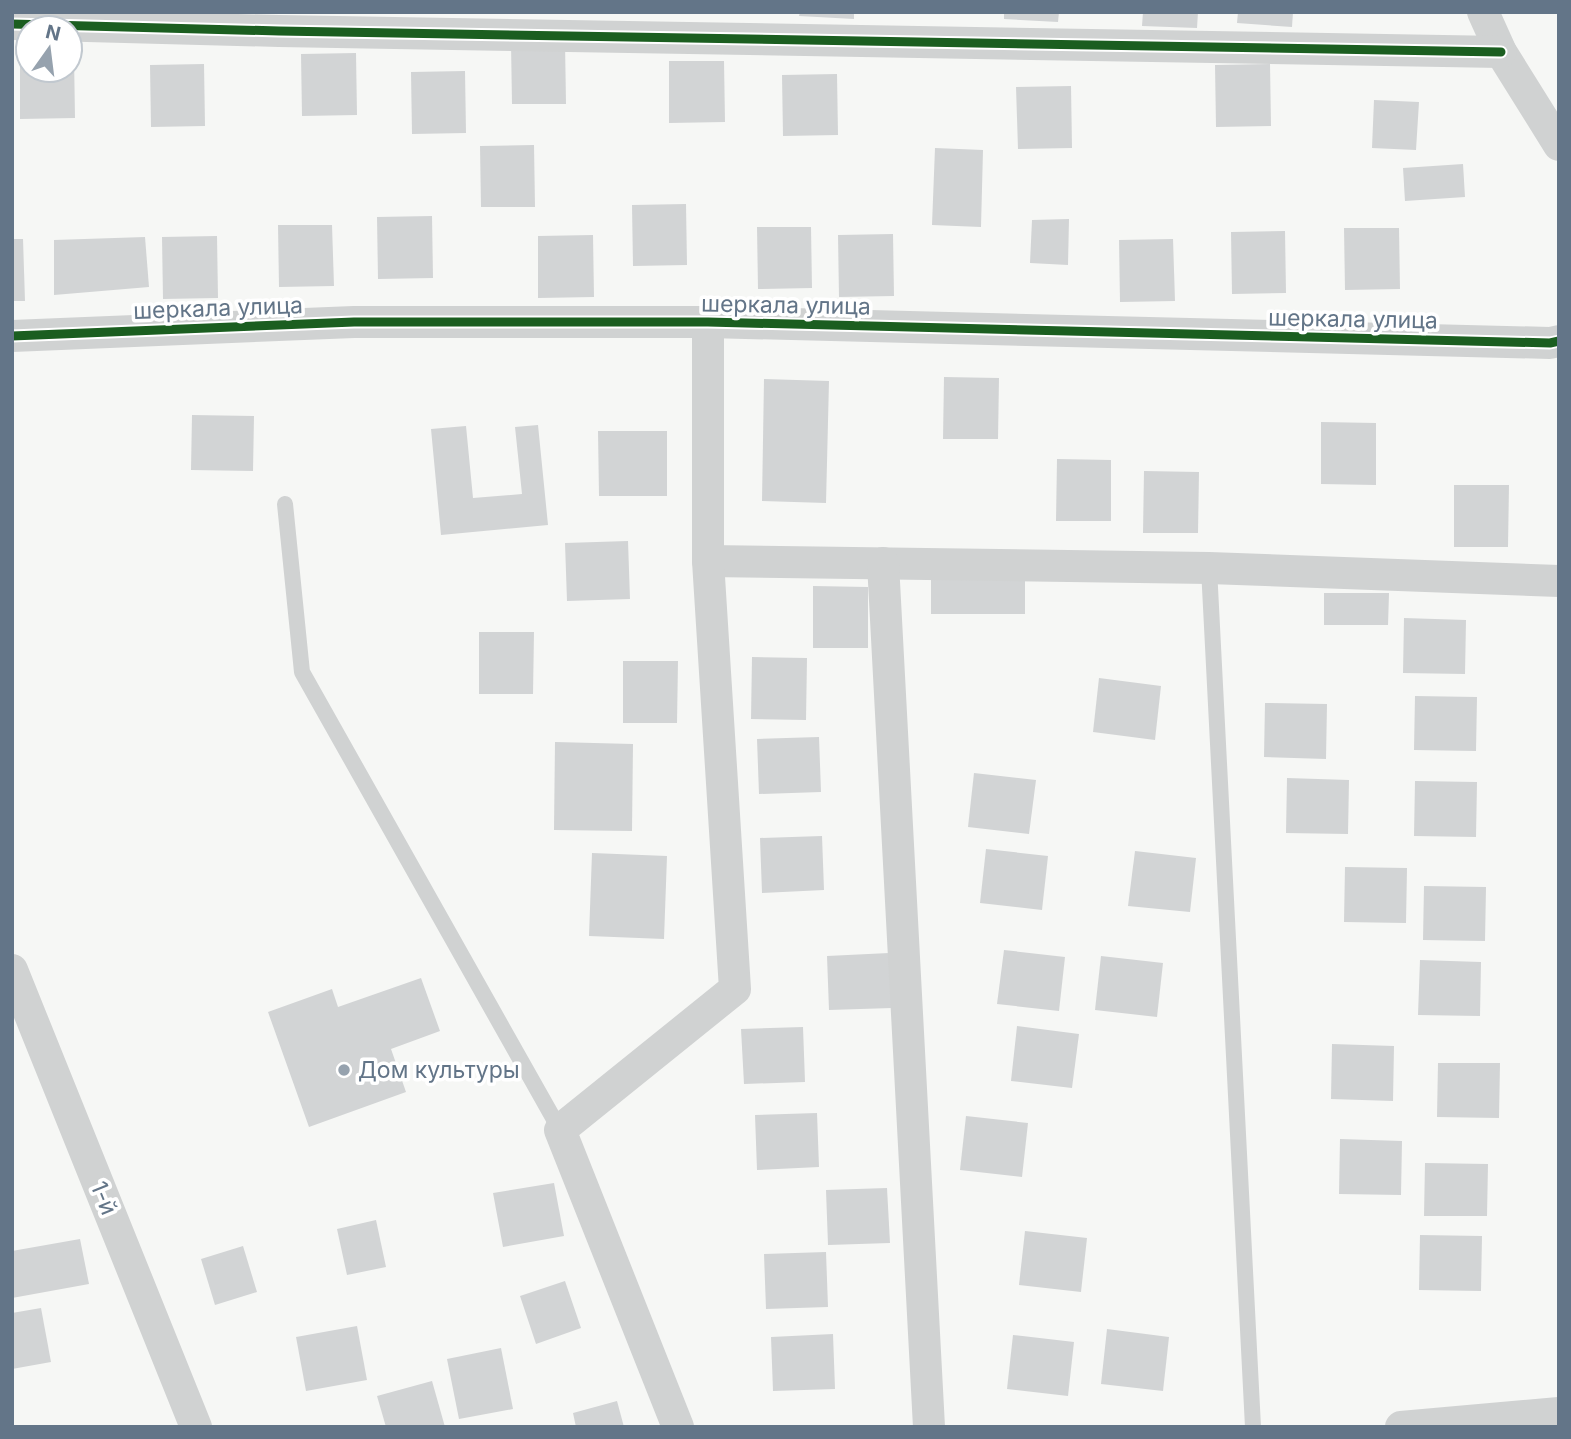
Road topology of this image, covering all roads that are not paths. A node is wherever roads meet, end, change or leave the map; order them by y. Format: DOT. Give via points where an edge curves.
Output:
graph roads {
  1 [pos="1483,12"];
  2 [pos="12,24"];
  3 [pos="1501,52"];
  4 [pos="1559,145"];
  5 [pos="708,322"];
  6 [pos="12,336"];
  7 [pos="1559,341"];
  8 [pos="285,504"];
  9 [pos="708,561"];
  10 [pos="883,563"];
  11 [pos="1209,568"];
  12 [pos="1559,581"];
  13 [pos="12,970"];
  14 [pos="560,1130"];
  15 [pos="1559,1413"];
  16 [pos="1516,1422"];
  17 [pos="196,1427"];
  18 [pos="678,1427"];
  19 [pos="929,1427"];
  20 [pos="1253,1427"];
  21 [pos="1401,1427"];
  1 -- 3 [label="street"];
  2 -- 3 [label="street"];
  3 -- 4 [label="street"];
  5 -- 6 [label="street, шеркала улица" via="354,322"];
  5 -- 7 [label="street, шеркала улица"];
  5 -- 9 [label="street"];
  8 -- 14 [label="lane" via="302,672"];
  9 -- 10 [label="street"];
  9 -- 14 [label="street" via="735,989"];
  10 -- 11 [label="street"];
  10 -- 19 [label="street"];
  11 -- 12 [label="street"];
  11 -- 20 [label="lane"];
  13 -- 17 [label="street, 1-й"];
  14 -- 18 [label="street"];
  15 -- 16 [label="street"];
  16 -- 21 [label="street"];
}
